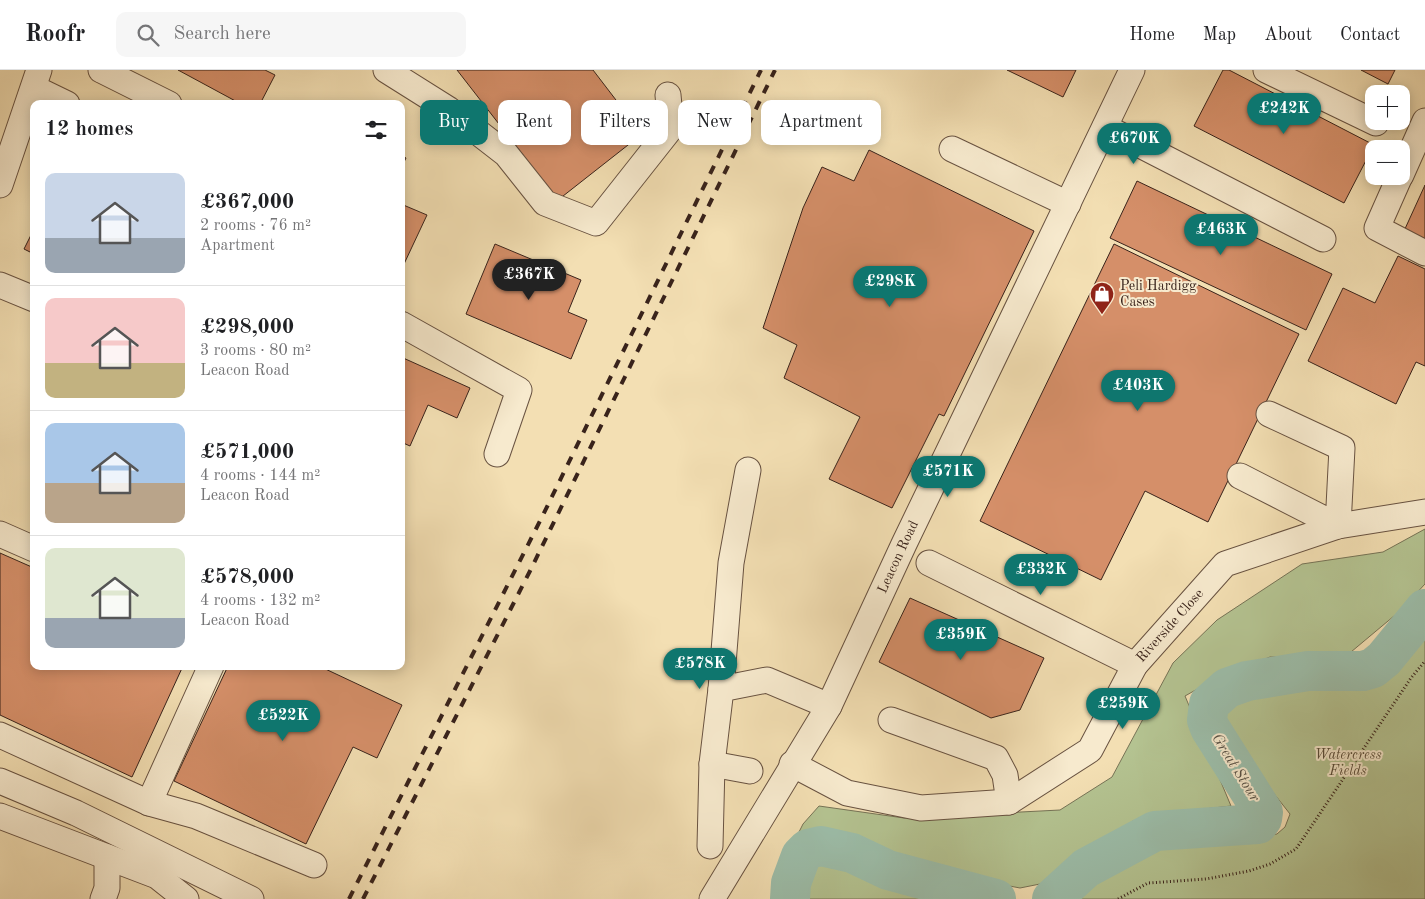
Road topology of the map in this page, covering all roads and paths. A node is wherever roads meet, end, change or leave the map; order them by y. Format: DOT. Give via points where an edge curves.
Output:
graph roads {
  1 [pos="101,70"];
  2 [pos="386,70"];
  3 [pos="1132,70"];
  4 [pos="1268,70"];
  5 [pos="37,79"];
  6 [pos="668,95"];
  7 [pos="62,100"];
  8 [pos="161,100"];
  9 [pos="1365,117"];
  10 [pos="1425,121"];
  11 [pos="1105,127"];
  12 [pos="952,148"];
  13 [pos="1410,155"];
  14 [pos="0,185"];
  15 [pos="1396,185"];
  16 [pos="1068,204"];
  17 [pos="1323,239"];
  18 [pos="1425,253"];
  19 [pos="0,285"];
  20 [pos="30,296"];
  21 [pos="405,326"];
  22 [pos="1270,414"];
  23 [pos="497,454"];
  24 [pos="748,470"];
  25 [pos="1240,476"];
  26 [pos="1425,512"];
  27 [pos="1338,526"];
  28 [pos="0,534"];
  29 [pos="30,547"];
  30 [pos="929,563"];
  31 [pos="1425,661"];
  32 [pos="1135,666"];
  33 [pos="209,670"];
  34 [pos="721,689"];
  35 [pos="829,706"];
  36 [pos="891,720"];
  37 [pos="0,735"];
  38 [pos="712,764"];
  39 [pos="792,764"];
  40 [pos="750,771"];
  41 [pos="0,781"];
  42 [pos="1009,802"];
  43 [pos="149,803"];
  44 [pos="0,816"];
  45 [pos="710,846"];
  46 [pos="107,857"];
  47 [pos="314,866"];
  48 [pos="103,899"];
  49 [pos="186,899"];
  50 [pos="251,899"];
  51 [pos="712,899"];
  52 [pos="1118,899"];
  1 -- 8 [label="street"];
  2 -- 6 [label="street" via="448,108 506,154 544,203 596,223 671,128"];
  3 -- 11 [label="street, Leacon Road"];
  4 -- 9 [label="street"];
  5 -- 7 [label="street"];
  5 -- 14 [label="street"];
  10 -- 13 [label="street"];
  11 -- 16 [label="street, Leacon Road"];
  11 -- 17 [label="street"];
  12 -- 16 [label="street"];
  15 -- 18 [label="street" via="1377,228"];
  16 -- 35 [label="street, Leacon Road"];
  19 -- 20 [label="street"];
  21 -- 23 [label="street" via="519,390"];
  22 -- 27 [label="street" via="1342,448"];
  24 -- 34 [label="street" via="731,563"];
  25 -- 27 [label="street"];
  26 -- 27 [label="street, Riverside Close"];
  27 -- 32 [label="street, Riverside Close" via="1225,564"];
  28 -- 29 [label="street"];
  30 -- 32 [label="street"];
  31 -- 52 [label="path" via="1296,849 1270,864 1249,871 1206,879 1148,883"];
  32 -- 42 [label="street, Riverside Close" via="1090,750"];
  33 -- 43 [label="street"];
  34 -- 35 [label="street" via="767,680"];
  34 -- 38 [label="street"];
  35 -- 39 [label="street, Leacon Road"];
  36 -- 42 [label="street" via="996,758 1005,775"];
  37 -- 43 [label="street"];
  38 -- 40 [label="street"];
  38 -- 45 [label="street"];
  39 -- 42 [label="street, Riverside Close" via="846,793 921,808"];
  39 -- 51 [label="street, Leacon Road" via="778,793"];
  41 -- 50 [label="street" via="76,812"];
  43 -- 47 [label="street" via="196,816"];
  44 -- 46 [label="street"];
  46 -- 48 [label="street" via="107,888"];
  46 -- 49 [label="street" via="157,876"];
}
